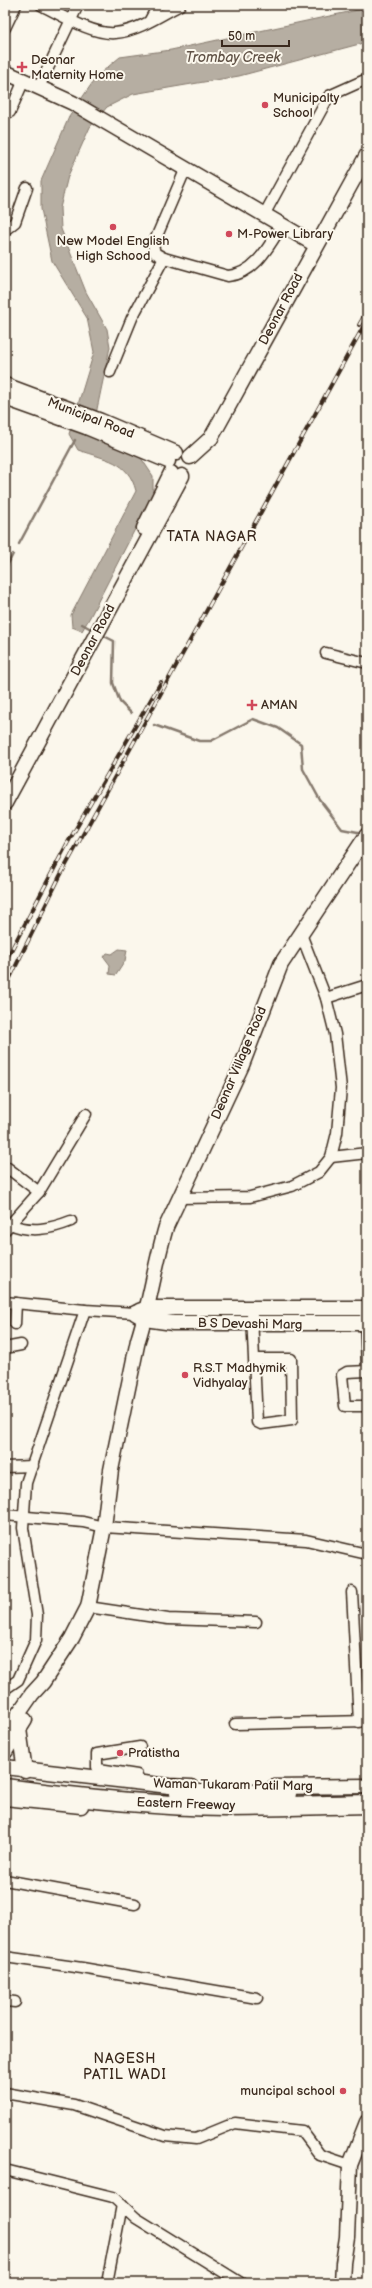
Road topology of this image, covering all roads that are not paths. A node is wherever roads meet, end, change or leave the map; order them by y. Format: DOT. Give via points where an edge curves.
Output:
graph roads {
  1 [pos="16,5"];
  2 [pos="41,5"];
  3 [pos="78,5"];
  4 [pos="158,5"];
  5 [pos="180,5"];
  6 [pos="71,20"];
  7 [pos="150,20"];
  8 [pos="5,28"];
  9 [pos="5,72"];
  10 [pos="367,79"];
  11 [pos="24,80"];
  12 [pos="39,87"];
  13 [pos="5,113"];
  14 [pos="367,155"];
  15 [pos="186,168"];
  16 [pos="27,188"];
  17 [pos="264,215"];
  18 [pos="282,225"];
  19 [pos="5,230"];
  20 [pos="316,245"];
  21 [pos="164,258"];
  22 [pos="110,372"];
  23 [pos="5,385"];
  24 [pos="5,398"];
  25 [pos="69,415"];
  26 [pos="190,457"];
  27 [pos="174,466"];
  28 [pos="326,653"];
  29 [pos="79,660"];
  30 [pos="367,663"];
  31 [pos="5,790"];
  32 [pos="5,803"];
  33 [pos="367,835"];
  34 [pos="301,934"];
  35 [pos="367,985"];
  36 [pos="326,998"];
  37 [pos="86,1114"];
  38 [pos="367,1153"];
  39 [pos="330,1157"];
  40 [pos="5,1166"];
  41 [pos="39,1192"];
  42 [pos="178,1198"];
  43 [pos="71,1221"];
  44 [pos="8,1227"];
  45 [pos="5,1302"];
  46 [pos="16,1303"];
  47 [pos="251,1308"];
  48 [pos="366,1308"];
  49 [pos="84,1310"];
  50 [pos="142,1313"];
  51 [pos="174,1316"];
  52 [pos="5,1320"];
  53 [pos="252,1324"];
  54 [pos="366,1324"];
  55 [pos="21,1345"];
  56 [pos="5,1348"];
  57 [pos="254,1359"];
  58 [pos="367,1371"];
  59 [pos="367,1406"];
  60 [pos="33,1466"];
  61 [pos="5,1467"];
  62 [pos="5,1514"];
  63 [pos="24,1515"];
  64 [pos="104,1527"];
  65 [pos="367,1554"];
  66 [pos="352,1592"];
  67 [pos="88,1607"];
  68 [pos="256,1622"];
  69 [pos="5,1689"];
  70 [pos="363,1722"];
  71 [pos="235,1724"];
  72 [pos="10,1729"];
  73 [pos="140,1747"];
  74 [pos="5,1752"];
  75 [pos="5,1767"];
  76 [pos="25,1771"];
  77 [pos="137,1775"];
  78 [pos="5,1776"];
  79 [pos="112,1776"];
  80 [pos="367,1786"];
  81 [pos="5,1788"];
  82 [pos="367,1794"];
  83 [pos="5,1798"];
  84 [pos="367,1804"];
  85 [pos="367,1812"];
  86 [pos="5,1880"];
  87 [pos="135,1904"];
  88 [pos="5,1957"];
  89 [pos="257,1998"];
  90 [pos="5,2093"];
  91 [pos="367,2122"];
  92 [pos="350,2165"];
  93 [pos="5,2170"];
  94 [pos="122,2205"];
  95 [pos="107,2283"];
  96 [pos="240,2283"];
  97 [pos="342,2283"];
  1 -- 8 [label="street"];
  2 -- 6 [label="street"];
  3 -- 6 [label="street"];
  4 -- 7 [label="street"];
  5 -- 7 [label="street"];
  6 -- 7 [label="street" via="102,32 116,33"];
  6 -- 12 [label="street"];
  9 -- 11 [label="main road"];
  10 -- 17 [label="street" via="330,96"];
  11 -- 12 [label="main road"];
  11 -- 13 [label="street" via="10,112"];
  12 -- 15 [label="main road" via="73,103"];
  14 -- 20 [label="main road, Deonar Road"];
  15 -- 17 [label="main road"];
  15 -- 21 [label="street" via="153,244 155,253"];
  16 -- 19 [label="street" via="15,222"];
  17 -- 18 [label="main road"];
  18 -- 20 [label="main road"];
  18 -- 21 [label="street" via="259,259 252,266 233,275 228,276"];
  20 -- 26 [label="main road, Deonar Road" via="211,438"];
  21 -- 22 [label="street" via="132,318"];
  23 -- 25 [label="main road, Municipal Road"];
  24 -- 25 [label="main road, Municipal Road"];
  25 -- 27 [label="main road, Municipal Road" via="94,424"];
  26 -- 27 [label="main road, Municipal Road" via="184,453"];
  26 -- 27 [label="main road, Deonar Road" via="191,469"];
  27 -- 29 [label="main road, Deonar Road" via="162,502"];
  28 -- 30 [label="street"];
  29 -- 31 [label="main road, Deonar Road"];
  29 -- 32 [label="main road, Deonar Road"];
  33 -- 34 [label="main road, Deonar Village Road"];
  34 -- 36 [label="street"];
  34 -- 42 [label="main road, Deonar Village Road" via="281,964 242,1064"];
  35 -- 36 [label="street"];
  36 -- 39 [label="street" via="336,1034 341,1088 337,1133"];
  37 -- 41 [label="street"];
  38 -- 39 [label="street"];
  39 -- 42 [label="street" via="319,1172 292,1186 250,1197"];
  40 -- 41 [label="street"];
  41 -- 44 [label="street"];
  42 -- 50 [label="main road, Deonar Village Road" via="159,1251"];
  43 -- 44 [label="street" via="39,1230"];
  45 -- 46 [label="street, B S Devashi Marg"];
  46 -- 49 [label="street, B S Devashi Marg"];
  46 -- 52 [label="street" via="18,1326"];
  47 -- 48 [label="main road, B S Devashi Marg"];
  47 -- 51 [label="main road, B S Devashi Marg"];
  47 -- 53 [label="street"];
  48 -- 54 [label="street"];
  49 -- 50 [label="street, B S Devashi Marg"];
  49 -- 60 [label="street"];
  50 -- 51 [label="main road, B S Devashi Marg"];
  50 -- 64 [label="main road, Deonar Village Road" via="111,1470"];
  51 -- 53 [label="main road, B S Devashi Marg"];
  53 -- 54 [label="main road, B S Devashi Marg"];
  53 -- 57 [label="street"];
  54 -- 58 [label="street"];
  55 -- 56 [label="street"];
  57 -- 57 [label="street" via="257,1422 262,1424 292,1420 291,1359"];
  58 -- 59 [label="street" via="347,1372 342,1375 345,1406"];
  60 -- 61 [label="street"];
  60 -- 63 [label="street" via="26,1483"];
  62 -- 63 [label="street"];
  63 -- 64 [label="street"];
  63 -- 69 [label="street" via="23,1528 37,1615 36,1640 18,1680"];
  64 -- 65 [label="street" via="306,1540"];
  64 -- 67 [label="main road, Deonar Village Road"];
  66 -- 70 [label="street"];
  67 -- 68 [label="street" via="168,1619"];
  67 -- 72 [label="main road, Deonar Village Road" via="72,1638"];
  70 -- 71 [label="street"];
  72 -- 74 [label="main road, Deonar Village Road"];
  72 -- 76 [label="main road"];
  73 -- 79 [label="street" via="97,1754 97,1767"];
  75 -- 76 [label="main road, Waman Tukaram Patil Marg"];
  76 -- 79 [label="main road, Waman Tukaram Patil Marg"];
  77 -- 79 [label="street"];
  78 -- 82 [label="highway, Eastern Freeway" via="176,1794"];
  79 -- 80 [label="main road, Waman Tukaram Patil Marg" via="174,1787"];
  81 -- 84 [label="highway, Eastern Freeway" via="100,1800 225,1807"];
  83 -- 85 [label="main road, Waman Tukaram Patil Marg" via="148,1812"];
  86 -- 87 [label="street"];
  88 -- 89 [label="street"];
  90 -- 92 [label="street" via="74,2105 165,2136 196,2139 235,2123 302,2131 320,2154"];
  91 -- 92 [label="main road"];
  92 -- 97 [label="main road" via="348,2237"];
  93 -- 94 [label="street" via="113,2197"];
  94 -- 95 [label="street"];
  94 -- 96 [label="street" via="136,2218"];
}
